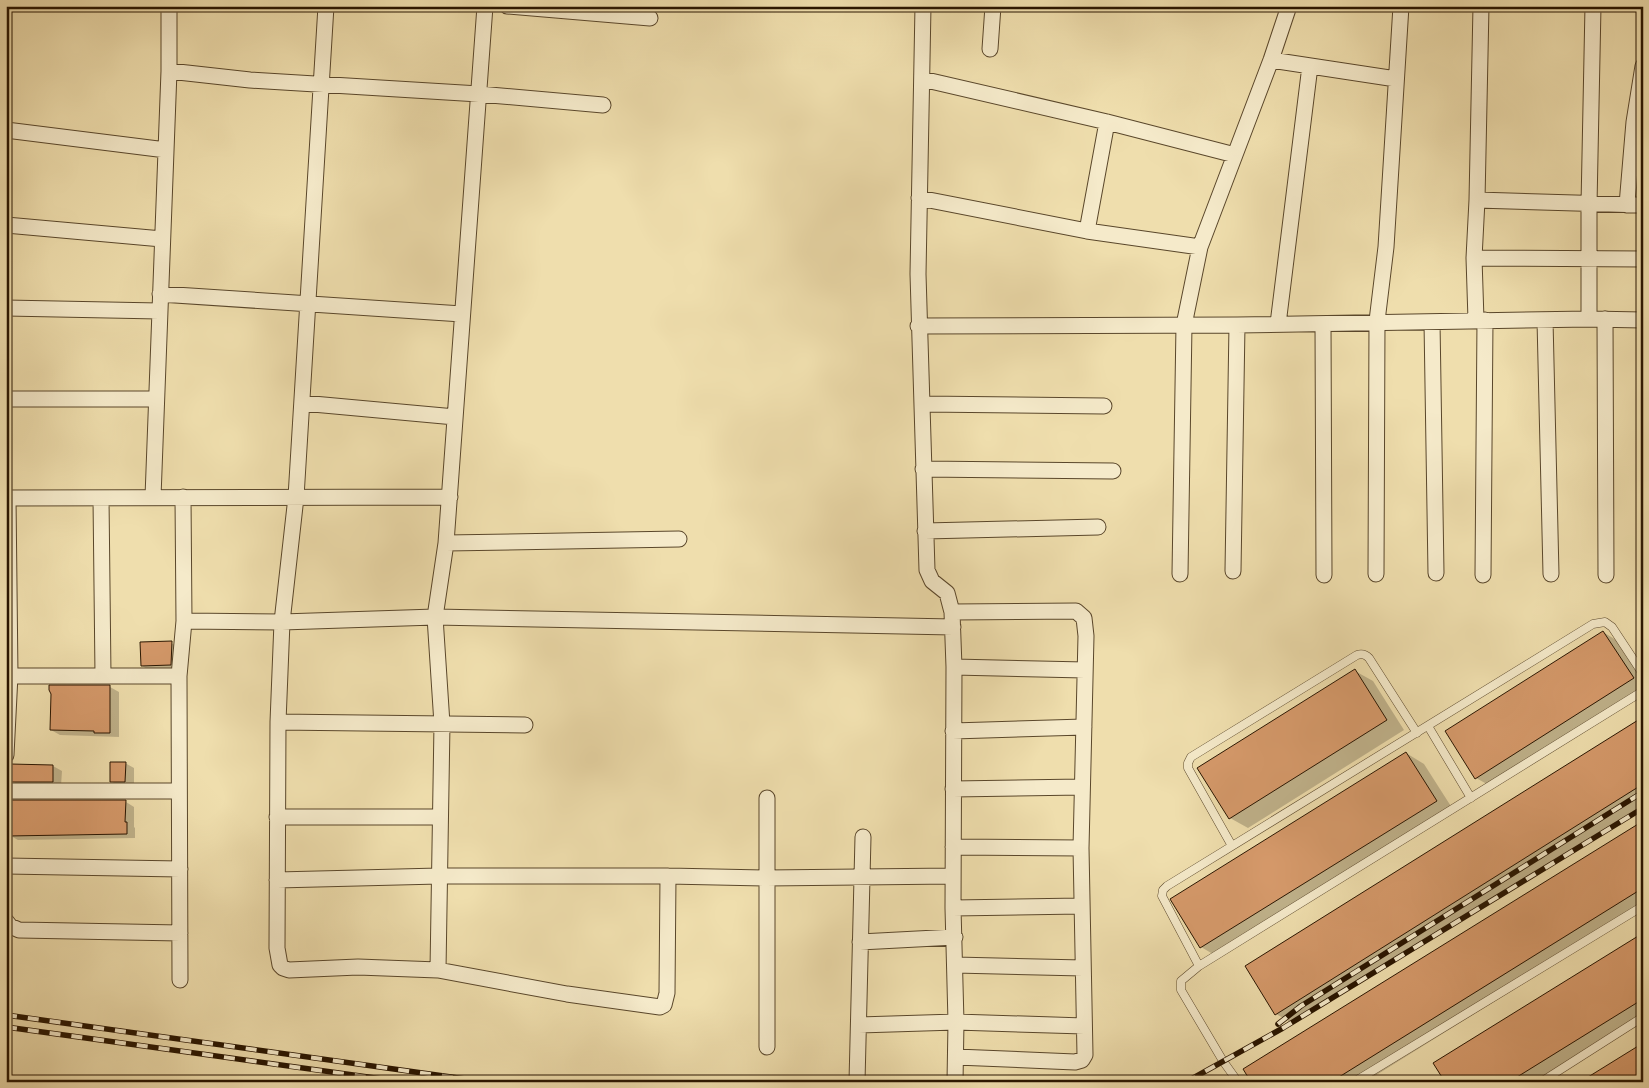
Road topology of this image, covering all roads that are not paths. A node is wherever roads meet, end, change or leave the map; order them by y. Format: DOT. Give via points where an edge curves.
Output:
graph roads {
  1 [pos="169,6"];
  2 [pos="326,6"];
  3 [pos="485,6"];
  4 [pos="507,6"];
  5 [pos="924,6"];
  6 [pos="993,6"];
  7 [pos="1289,6"];
  8 [pos="1401,6"];
  9 [pos="1481,6"];
  10 [pos="1593,6"];
  11 [pos="650,18"];
  12 [pos="990,49"];
  13 [pos="1272,60"];
  14 [pos="1310,66"];
  15 [pos="1643,66"];
  16 [pos="170,71"];
  17 [pos="922,79"];
  18 [pos="1396,80"];
  19 [pos="322,85"];
  20 [pos="479,94"];
  21 [pos="603,105"];
  22 [pos="1107,122"];
  23 [pos="1638,122"];
  24 [pos="6,130"];
  25 [pos="166,150"];
  26 [pos="1235,154"];
  27 [pos="919,198"];
  28 [pos="1477,200"];
  29 [pos="1589,205"];
  30 [pos="1627,205"];
  31 [pos="1643,205"];
  32 [pos="6,225"];
  33 [pos="1087,231"];
  34 [pos="162,239"];
  35 [pos="1200,247"];
  36 [pos="1474,258"];
  37 [pos="1589,258"];
  38 [pos="1643,259"];
  39 [pos="160,294"];
  40 [pos="308,304"];
  41 [pos="6,308"];
  42 [pos="159,311"];
  43 [pos="462,314"];
  44 [pos="1589,318"];
  45 [pos="1605,319"];
  46 [pos="1481,320"];
  47 [pos="1545,320"];
  48 [pos="1643,320"];
  49 [pos="1377,322"];
  50 [pos="1432,322"];
  51 [pos="1278,324"];
  52 [pos="1323,324"];
  53 [pos="1184,325"];
  54 [pos="1237,325"];
  55 [pos="918,326"];
  56 [pos="6,400"];
  57 [pos="156,400"];
  58 [pos="302,403"];
  59 [pos="922,404"];
  60 [pos="1104,406"];
  61 [pos="455,417"];
  62 [pos="923,469"];
  63 [pos="1113,471"];
  64 [pos="450,497"];
  65 [pos="7,498"];
  66 [pos="101,498"];
  67 [pos="153,498"];
  68 [pos="183,498"];
  69 [pos="296,498"];
  70 [pos="1098,527"];
  71 [pos="925,531"];
  72 [pos="679,539"];
  73 [pos="446,543"];
  74 [pos="1233,571"];
  75 [pos="1436,572"];
  76 [pos="1180,574"];
  77 [pos="1376,574"];
  78 [pos="1551,574"];
  79 [pos="1324,575"];
  80 [pos="1483,575"];
  81 [pos="1606,575"];
  82 [pos="8,593"];
  83 [pos="435,617"];
  84 [pos="953,619"];
  85 [pos="184,621"];
  86 [pos="282,622"];
  87 [pos="954,667"];
  88 [pos="1085,670"];
  89 [pos="1643,674"];
  90 [pos="103,675"];
  91 [pos="8,676"];
  92 [pos="178,676"];
  93 [pos="1643,691"];
  94 [pos="278,722"];
  95 [pos="442,724"];
  96 [pos="525,725"];
  97 [pos="1428,726"];
  98 [pos="1084,727"];
  99 [pos="953,731"];
  100 [pos="1417,732"];
  101 [pos="6,755"];
  102 [pos="1082,787"];
  103 [pos="953,789"];
  104 [pos="6,791"];
  105 [pos="179,791"];
  106 [pos="767,798"];
  107 [pos="1471,798"];
  108 [pos="277,817"];
  109 [pos="440,817"];
  110 [pos="863,837"];
  111 [pos="1232,846"];
  112 [pos="953,847"];
  113 [pos="1081,848"];
  114 [pos="6,866"];
  115 [pos="180,869"];
  116 [pos="438,876"];
  117 [pos="668,876"];
  118 [pos="862,876"];
  119 [pos="953,876"];
  120 [pos="766,878"];
  121 [pos="277,880"];
  122 [pos="1081,906"];
  123 [pos="1643,906"];
  124 [pos="953,908"];
  125 [pos="6,920"];
  126 [pos="180,933"];
  127 [pos="955,937"];
  128 [pos="860,942"];
  129 [pos="955,965"];
  130 [pos="1199,966"];
  131 [pos="1083,968"];
  132 [pos="438,970"];
  133 [pos="180,980"];
  134 [pos="1643,1017"];
  135 [pos="956,1022"];
  136 [pos="859,1024"];
  137 [pos="1084,1026"];
  138 [pos="767,1047"];
  139 [pos="956,1057"];
  140 [pos="857,1082"];
  141 [pos="954,1082"];
  142 [pos="1238,1082"];
  143 [pos="1354,1082"];
  144 [pos="1541,1082"];
  1 -- 16 [label="street"];
  2 -- 19 [label="street"];
  3 -- 20 [label="street"];
  4 -- 11 [label="street"];
  5 -- 17 [label="street"];
  6 -- 12 [label="street"];
  7 -- 13 [label="street"];
  8 -- 18 [label="street"];
  9 -- 28 [label="street"];
  10 -- 29 [label="street"];
  13 -- 14 [label="street"];
  13 -- 26 [label="street"];
  14 -- 18 [label="street"];
  14 -- 51 [label="street"];
  15 -- 23 [label="street"];
  16 -- 19 [label="street"];
  16 -- 25 [label="street"];
  17 -- 22 [label="street"];
  17 -- 27 [label="street"];
  18 -- 49 [label="street" via="1386,247"];
  19 -- 20 [label="street"];
  19 -- 40 [label="street"];
  20 -- 21 [label="street"];
  20 -- 43 [label="street"];
  22 -- 26 [label="street"];
  22 -- 33 [label="street"];
  23 -- 30 [label="street"];
  24 -- 25 [label="street"];
  25 -- 34 [label="street"];
  26 -- 35 [label="street"];
  27 -- 33 [label="street"];
  27 -- 55 [label="street"];
  28 -- 29 [label="street"];
  28 -- 36 [label="street"];
  29 -- 30 [label="street"];
  29 -- 37 [label="street"];
  30 -- 31 [label="street"];
  32 -- 34 [label="street"];
  33 -- 35 [label="street"];
  34 -- 39 [label="street"];
  35 -- 53 [label="street"];
  36 -- 37 [label="street"];
  36 -- 46 [label="street"];
  37 -- 38 [label="street"];
  37 -- 44 [label="street"];
  39 -- 40 [label="street"];
  39 -- 42 [label="street"];
  40 -- 43 [label="street"];
  40 -- 58 [label="street"];
  41 -- 42 [label="street"];
  42 -- 57 [label="street"];
  43 -- 61 [label="street"];
  44 -- 45 [label="street"];
  44 -- 47 [label="street"];
  45 -- 48 [label="street"];
  45 -- 81 [label="street"];
  46 -- 47 [label="street"];
  46 -- 50 [label="street"];
  46 -- 80 [label="street"];
  47 -- 78 [label="street"];
  49 -- 50 [label="street"];
  49 -- 52 [label="street"];
  49 -- 77 [label="street"];
  50 -- 75 [label="street"];
  51 -- 52 [label="street"];
  51 -- 54 [label="street"];
  52 -- 79 [label="street"];
  53 -- 54 [label="street"];
  53 -- 55 [label="street"];
  53 -- 76 [label="street"];
  54 -- 74 [label="street"];
  55 -- 59 [label="street"];
  56 -- 57 [label="street"];
  57 -- 67 [label="street"];
  58 -- 61 [label="street"];
  58 -- 69 [label="street"];
  59 -- 60 [label="street"];
  59 -- 62 [label="street"];
  61 -- 64 [label="street"];
  62 -- 63 [label="street"];
  62 -- 71 [label="street"];
  64 -- 69 [label="street"];
  64 -- 73 [label="street"];
  65 -- 66 [label="street"];
  65 -- 82 [label="street"];
  66 -- 67 [label="street"];
  66 -- 90 [label="street"];
  67 -- 68 [label="street"];
  68 -- 69 [label="street"];
  68 -- 85 [label="street"];
  69 -- 86 [label="street"];
  70 -- 71 [label="street"];
  71 -- 84 [label="street" via="928,575 947,594"];
  72 -- 73 [label="street"];
  73 -- 83 [label="street"];
  82 -- 91 [label="street"];
  83 -- 84 [label="street"];
  83 -- 86 [label="street"];
  83 -- 95 [label="street"];
  84 -- 87 [label="street"];
  84 -- 88 [label="street" via="1078,612 1086,626"];
  85 -- 86 [label="street"];
  85 -- 92 [label="street"];
  86 -- 94 [label="street"];
  87 -- 88 [label="street"];
  87 -- 99 [label="street"];
  88 -- 98 [label="street"];
  89 -- 97 [label="lane" via="1612,627 1600,622"];
  90 -- 91 [label="street"];
  90 -- 92 [label="street"];
  91 -- 101 [label="street"];
  92 -- 105 [label="street"];
  93 -- 107 [label="lane"];
  94 -- 95 [label="street"];
  94 -- 108 [label="street"];
  95 -- 96 [label="street"];
  95 -- 109 [label="street"];
  97 -- 100 [label="lane"];
  97 -- 107 [label="lane"];
  98 -- 99 [label="street"];
  98 -- 102 [label="street"];
  99 -- 103 [label="street"];
  100 -- 111 [label="lane"];
  100 -- 111 [label="lane" via="1369,658 1361,654 1191,757 1188,768"];
  102 -- 103 [label="street"];
  102 -- 113 [label="street"];
  103 -- 112 [label="street"];
  104 -- 105 [label="street"];
  105 -- 115 [label="street"];
  106 -- 120 [label="street"];
  107 -- 130 [label="lane"];
  108 -- 109 [label="street"];
  108 -- 121 [label="street"];
  109 -- 116 [label="street"];
  110 -- 118 [label="street"];
  111 -- 130 [label="lane" via="1167,886 1162,893"];
  112 -- 113 [label="street"];
  112 -- 119 [label="street"];
  113 -- 122 [label="street"];
  114 -- 115 [label="street"];
  115 -- 126 [label="street"];
  116 -- 117 [label="street"];
  116 -- 121 [label="street"];
  116 -- 132 [label="street"];
  117 -- 120 [label="street"];
  117 -- 132 [label="street" via="667,993 662,1006 567,994"];
  118 -- 119 [label="street"];
  118 -- 120 [label="street"];
  118 -- 128 [label="street"];
  119 -- 124 [label="street"];
  120 -- 138 [label="street"];
  121 -- 132 [label="street" via="277,948 283,968"];
  122 -- 124 [label="street"];
  122 -- 131 [label="street"];
  123 -- 143 [label="lane"];
  124 -- 127 [label="street"];
  125 -- 126 [label="street" via="19,930"];
  126 -- 133 [label="street"];
  127 -- 128 [label="street"];
  127 -- 129 [label="street"];
  128 -- 136 [label="street"];
  129 -- 131 [label="street"];
  129 -- 135 [label="street"];
  130 -- 142 [label="lane" via="1181,981 1180,987"];
  131 -- 137 [label="street"];
  134 -- 144 [label="lane"];
  135 -- 136 [label="street"];
  135 -- 137 [label="street"];
  135 -- 139 [label="street"];
  136 -- 140 [label="street"];
  137 -- 139 [label="street" via="1085,1055 1080,1061"];
  139 -- 141 [label="street"];
}
